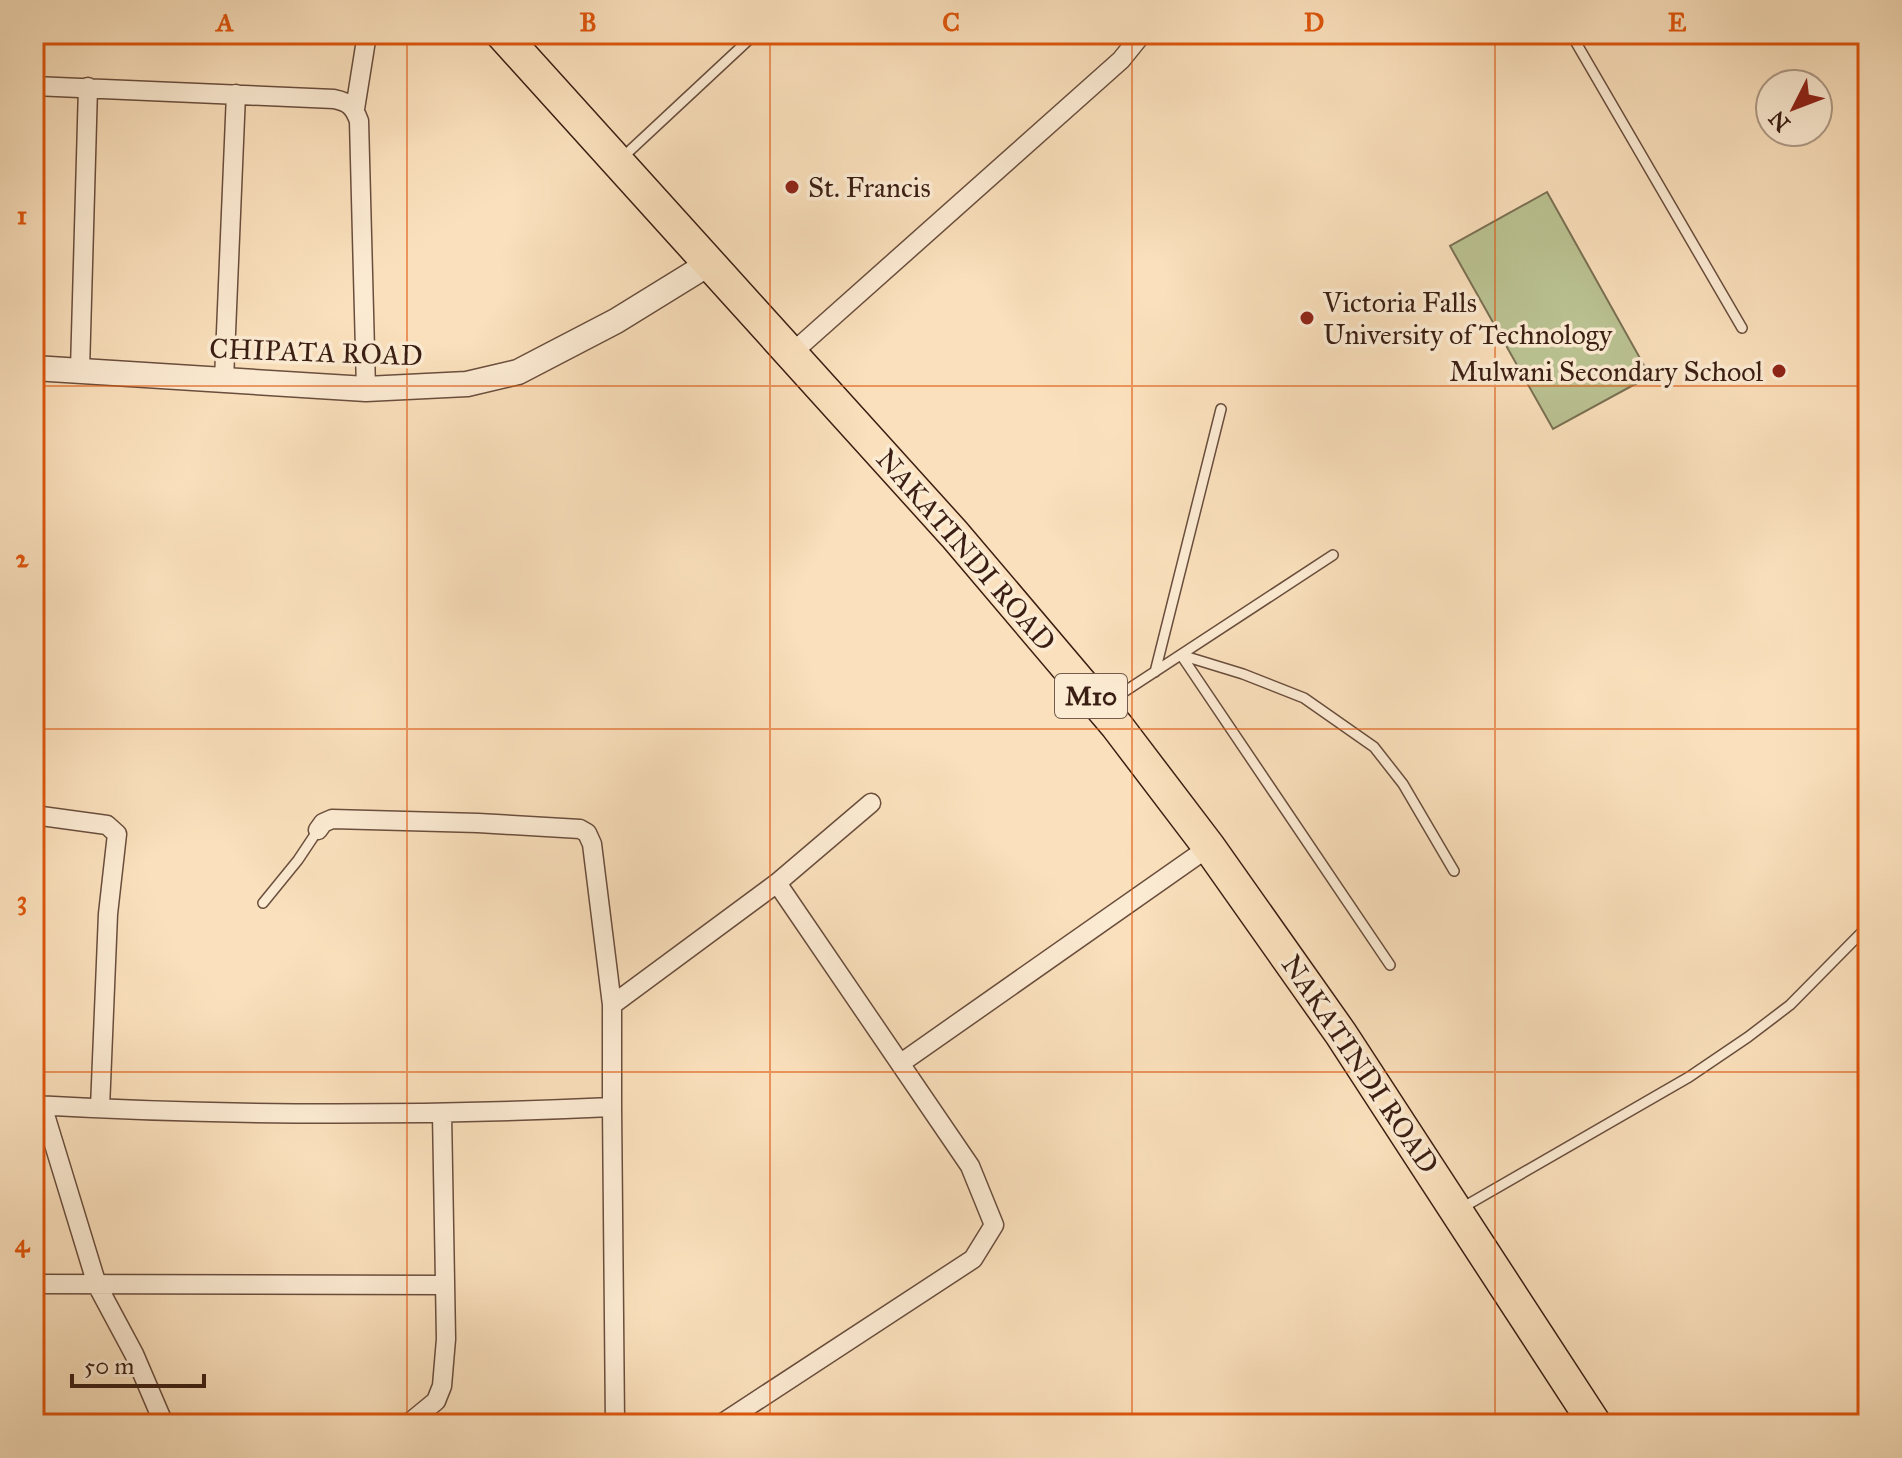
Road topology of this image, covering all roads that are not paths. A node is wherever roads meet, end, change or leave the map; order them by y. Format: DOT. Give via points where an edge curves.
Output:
graph roads {
  1 [pos="367,34"];
  2 [pos="502,34"];
  3 [pos="755,34"];
  4 [pos="1142,34"];
  5 [pos="1571,34"];
  6 [pos="34,86"];
  7 [pos="88,87"];
  8 [pos="236,94"];
  9 [pos="355,109"];
  10 [pos="619,161"];
  11 [pos="710,263"];
  12 [pos="1742,328"];
  13 [pos="792,353"];
  14 [pos="34,368"];
  15 [pos="80,370"];
  16 [pos="224,380"];
  17 [pos="366,389"];
  18 [pos="1221,409"];
  19 [pos="1333,555"];
  20 [pos="1181,655"];
  21 [pos="1155,672"];
  22 [pos="1101,707"];
  23 [pos="871,803"];
  24 [pos="34,815"];
  25 [pos="318,830"];
  26 [pos="1209,847"];
  27 [pos="1454,871"];
  28 [pos="777,883"];
  29 [pos="263,903"];
  30 [pos="1868,926"];
  31 [pos="1390,965"];
  32 [pos="612,1005"];
  33 [pos="901,1063"];
  34 [pos="38,1105"];
  35 [pos="612,1107"];
  36 [pos="100,1108"];
  37 [pos="442,1113"];
  38 [pos="1457,1211"];
  39 [pos="34,1284"];
  40 [pos="97,1285"];
  41 [pos="445,1285"];
  42 [pos="164,1424"];
  43 [pos="408,1424"];
  44 [pos="615,1424"];
  45 [pos="721,1424"];
  46 [pos="1595,1424"];
  1 -- 9 [label="street"];
  2 -- 10 [label="highway, NAKATINDI ROAD / M10"];
  3 -- 10 [label="lane"];
  4 -- 13 [label="street" via="1121,60"];
  5 -- 12 [label="lane"];
  6 -- 7 [label="street"];
  7 -- 8 [label="street"];
  7 -- 15 [label="street"];
  8 -- 9 [label="street" via="334,99"];
  8 -- 16 [label="street"];
  9 -- 17 [label="street"];
  10 -- 11 [label="highway, NAKATINDI ROAD / M10"];
  11 -- 13 [label="highway, NAKATINDI ROAD / M10"];
  11 -- 17 [label="street, CHIPATA ROAD" via="616,321 518,372 467,384"];
  13 -- 22 [label="highway, NAKATINDI ROAD / M10"];
  14 -- 15 [label="street, CHIPATA ROAD"];
  15 -- 16 [label="street, CHIPATA ROAD"];
  16 -- 17 [label="street, CHIPATA ROAD"];
  18 -- 21 [label="lane"];
  19 -- 20 [label="lane"];
  20 -- 21 [label="lane"];
  20 -- 27 [label="lane" via="1304,698 1374,747 1403,784"];
  20 -- 31 [label="lane"];
  21 -- 22 [label="lane"];
  22 -- 26 [label="highway, NAKATINDI ROAD / M10"];
  23 -- 28 [label="street"];
  24 -- 36 [label="street" via="107,825 117,834 108,914"];
  25 -- 29 [label="lane"];
  25 -- 32 [label="street" via="332,819 478,823 587,833"];
  26 -- 33 [label="street"];
  26 -- 38 [label="highway, NAKATINDI ROAD / M10"];
  28 -- 32 [label="street"];
  28 -- 33 [label="street"];
  30 -- 38 [label="lane" via="1790,1005 1748,1037 1689,1077"];
  32 -- 35 [label="street"];
  33 -- 45 [label="street" via="970,1166 994,1225 973,1259"];
  34 -- 36 [label="street"];
  34 -- 40 [label="street"];
  35 -- 37 [label="street"];
  35 -- 44 [label="street"];
  36 -- 37 [label="street"];
  37 -- 41 [label="street"];
  38 -- 46 [label="highway, NAKATINDI ROAD / M10"];
  39 -- 40 [label="street"];
  40 -- 41 [label="street"];
  40 -- 42 [label="street"];
  41 -- 43 [label="street" via="442,1386 436,1401"];
}
